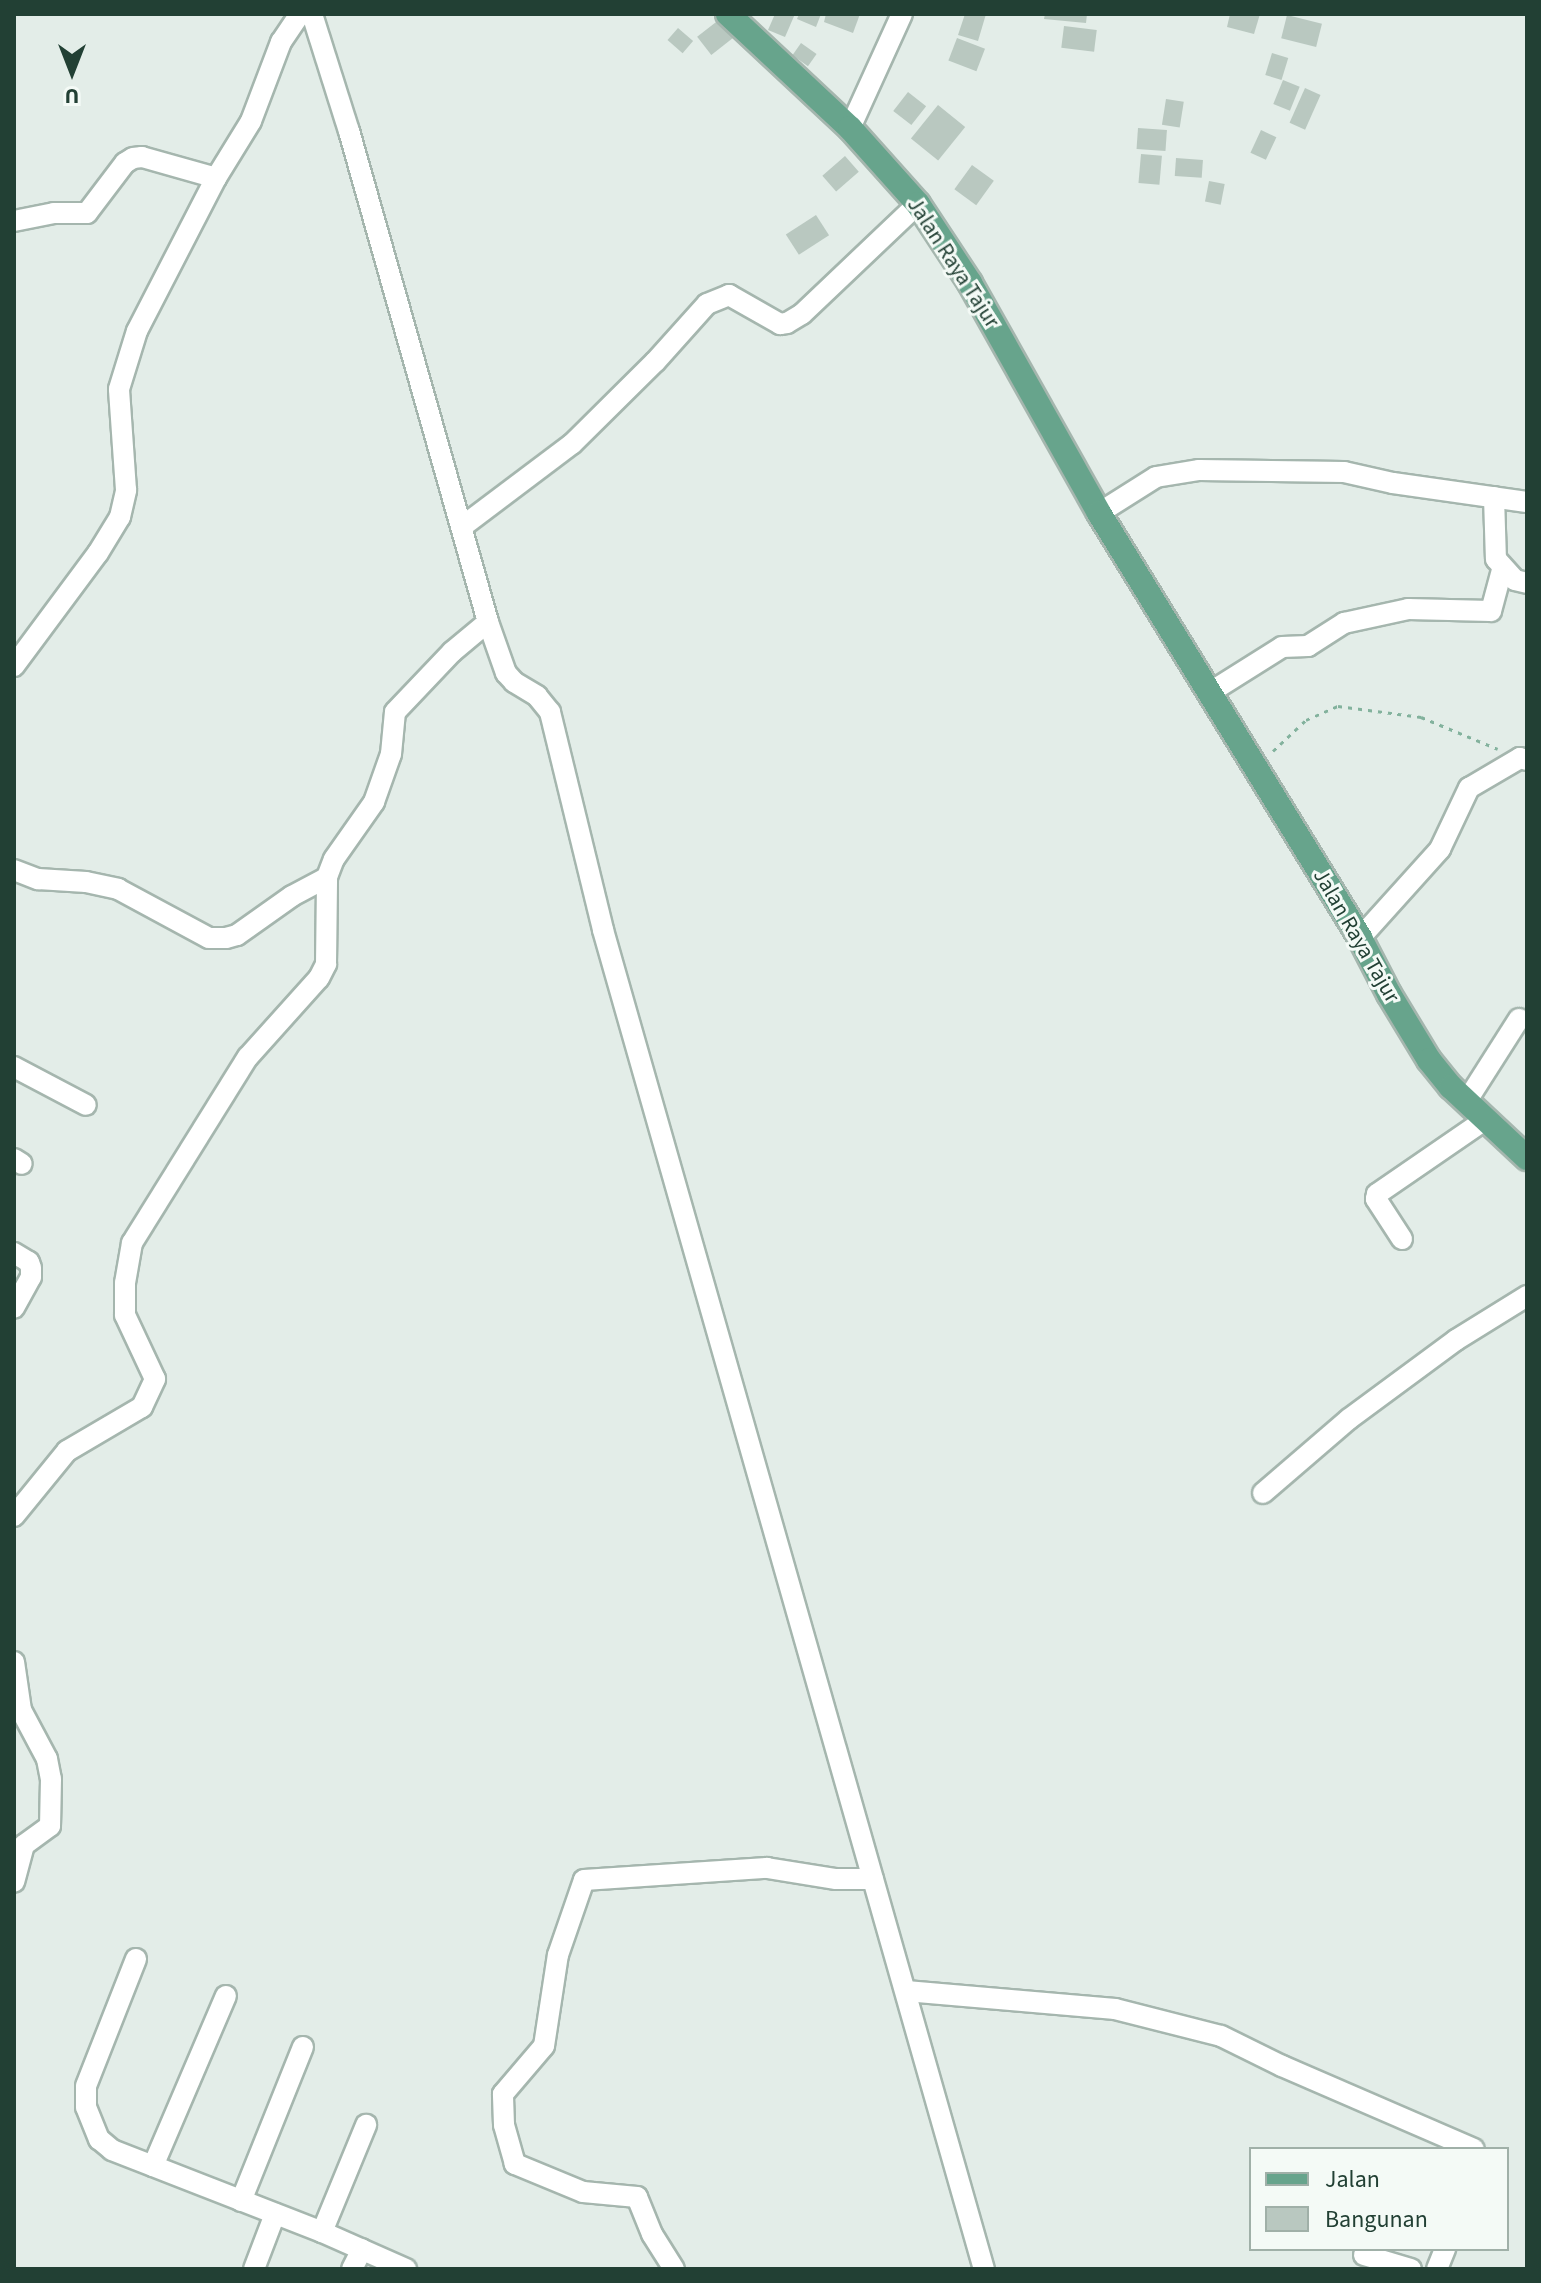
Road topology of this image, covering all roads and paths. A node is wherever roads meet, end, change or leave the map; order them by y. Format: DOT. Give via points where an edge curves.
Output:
graph roads {
  1 [pos="300,14"];
  2 [pos="312,14"];
  3 [pos="728,14"];
  4 [pos="902,14"];
  5 [pos="850,128"];
  6 [pos="216,178"];
  7 [pos="918,204"];
  8 [pos="14,221"];
  9 [pos="1494,497"];
  10 [pos="1527,502"];
  11 [pos="1099,513"];
  12 [pos="463,526"];
  13 [pos="1502,570"];
  14 [pos="1527,583"];
  15 [pos="488,622"];
  16 [pos="14,666"];
  17 [pos="1209,693"];
  18 [pos="1523,759"];
  19 [pos="1254,769"];
  20 [pos="14,870"];
  21 [pos="327,877"];
  22 [pos="1360,938"];
  23 [pos="1519,1019"];
  24 [pos="14,1067"];
  25 [pos="1468,1099"];
  26 [pos="86,1105"];
  27 [pos="1486,1119"];
  28 [pos="1527,1158"];
  29 [pos="1402,1239"];
  30 [pos="14,1253"];
  31 [pos="1527,1296"];
  32 [pos="14,1308"];
  33 [pos="1263,1493"];
  34 [pos="14,1516"];
  35 [pos="14,1662"];
  36 [pos="873,1879"];
  37 [pos="14,1882"];
  38 [pos="136,1959"];
  39 [pos="906,1991"];
  40 [pos="226,1996"];
  41 [pos="303,2047"];
  42 [pos="366,2125"];
  43 [pos="1469,2147"];
  44 [pos="153,2166"];
  45 [pos="241,2201"];
  46 [pos="275,2214"];
  47 [pos="322,2232"];
  48 [pos="362,2249"];
  49 [pos="1364,2255"];
  50 [pos="254,2269"];
  51 [pos="352,2269"];
  52 [pos="406,2269"];
  53 [pos="674,2269"];
  54 [pos="984,2269"];
  55 [pos="1411,2269"];
  1 -- 6 [label="street" via="281,42 251,121"];
  2 -- 12 [label="street"];
  3 -- 5 [label="main road, Jalan Raya Tajur"];
  4 -- 5 [label="street"];
  5 -- 7 [label="main road, Jalan Raya Tajur"];
  6 -- 8 [label="street" via="133,158 87,213"];
  6 -- 16 [label="street" via="127,360 119,389 126,490 120,517"];
  7 -- 11 [label="main road, Jalan Raya Tajur" via="970,283"];
  7 -- 12 [label="street" via="787,323 729,295 707,304 572,444"];
  9 -- 10 [label="street"];
  9 -- 11 [label="street" via="1344,472 1199,470 1156,477"];
  9 -- 13 [label="street" via="1496,559"];
  11 -- 17 [label="main road, Jalan Raya Tajur"];
  12 -- 15 [label="street"];
  13 -- 14 [label="street"];
  13 -- 17 [label="street" via="1491,611 1408,609 1344,623 1308,646 1282,647"];
  15 -- 21 [label="street" via="395,712 391,754 374,802"];
  15 -- 36 [label="street" via="506,673 550,712 603,930"];
  17 -- 19 [label="main road, Jalan Raya Tajur"];
  18 -- 19 [label="path" via="1421,717 1338,706 1306,720"];
  18 -- 22 [label="street" via="1469,788 1440,849"];
  19 -- 22 [label="main road, Jalan Raya Tajur"];
  20 -- 21 [label="street" via="38,879 118,889 209,938 237,935"];
  21 -- 34 [label="street" via="326,964 319,978 248,1057 132,1243 125,1315 155,1379 142,1407 67,1451"];
  22 -- 25 [label="main road, Jalan Raya Tajur" via="1429,1060"];
  23 -- 25 [label="street"];
  24 -- 26 [label="street"];
  25 -- 27 [label="main road, Jalan Raya Tajur"];
  27 -- 28 [label="main road, Jalan Raya Tajur"];
  27 -- 29 [label="street" via="1377,1194"];
  30 -- 32 [label="street" via="31,1268"];
  31 -- 33 [label="street" via="1456,1340 1349,1419"];
  35 -- 37 [label="street" via="21,1710 47,1759 51,1779 50,1826 24,1845"];
  36 -- 39 [label="street"];
  36 -- 53 [label="street" via="767,1868 584,1880 558,1955 544,2046 503,2094 504,2125 515,2164 583,2192 637,2197"];
  38 -- 44 [label="street" via="86,2086 86,2107 99,2139 112,2150"];
  39 -- 43 [label="street" via="1115,2009 1221,2036"];
  39 -- 54 [label="street"];
  40 -- 44 [label="street"];
  41 -- 45 [label="street"];
  42 -- 47 [label="street"];
  44 -- 45 [label="street"];
  45 -- 46 [label="street"];
  46 -- 47 [label="street"];
  46 -- 50 [label="street"];
  47 -- 48 [label="street"];
  48 -- 51 [label="street"];
  48 -- 52 [label="street"];
  49 -- 55 [label="street"];
}
